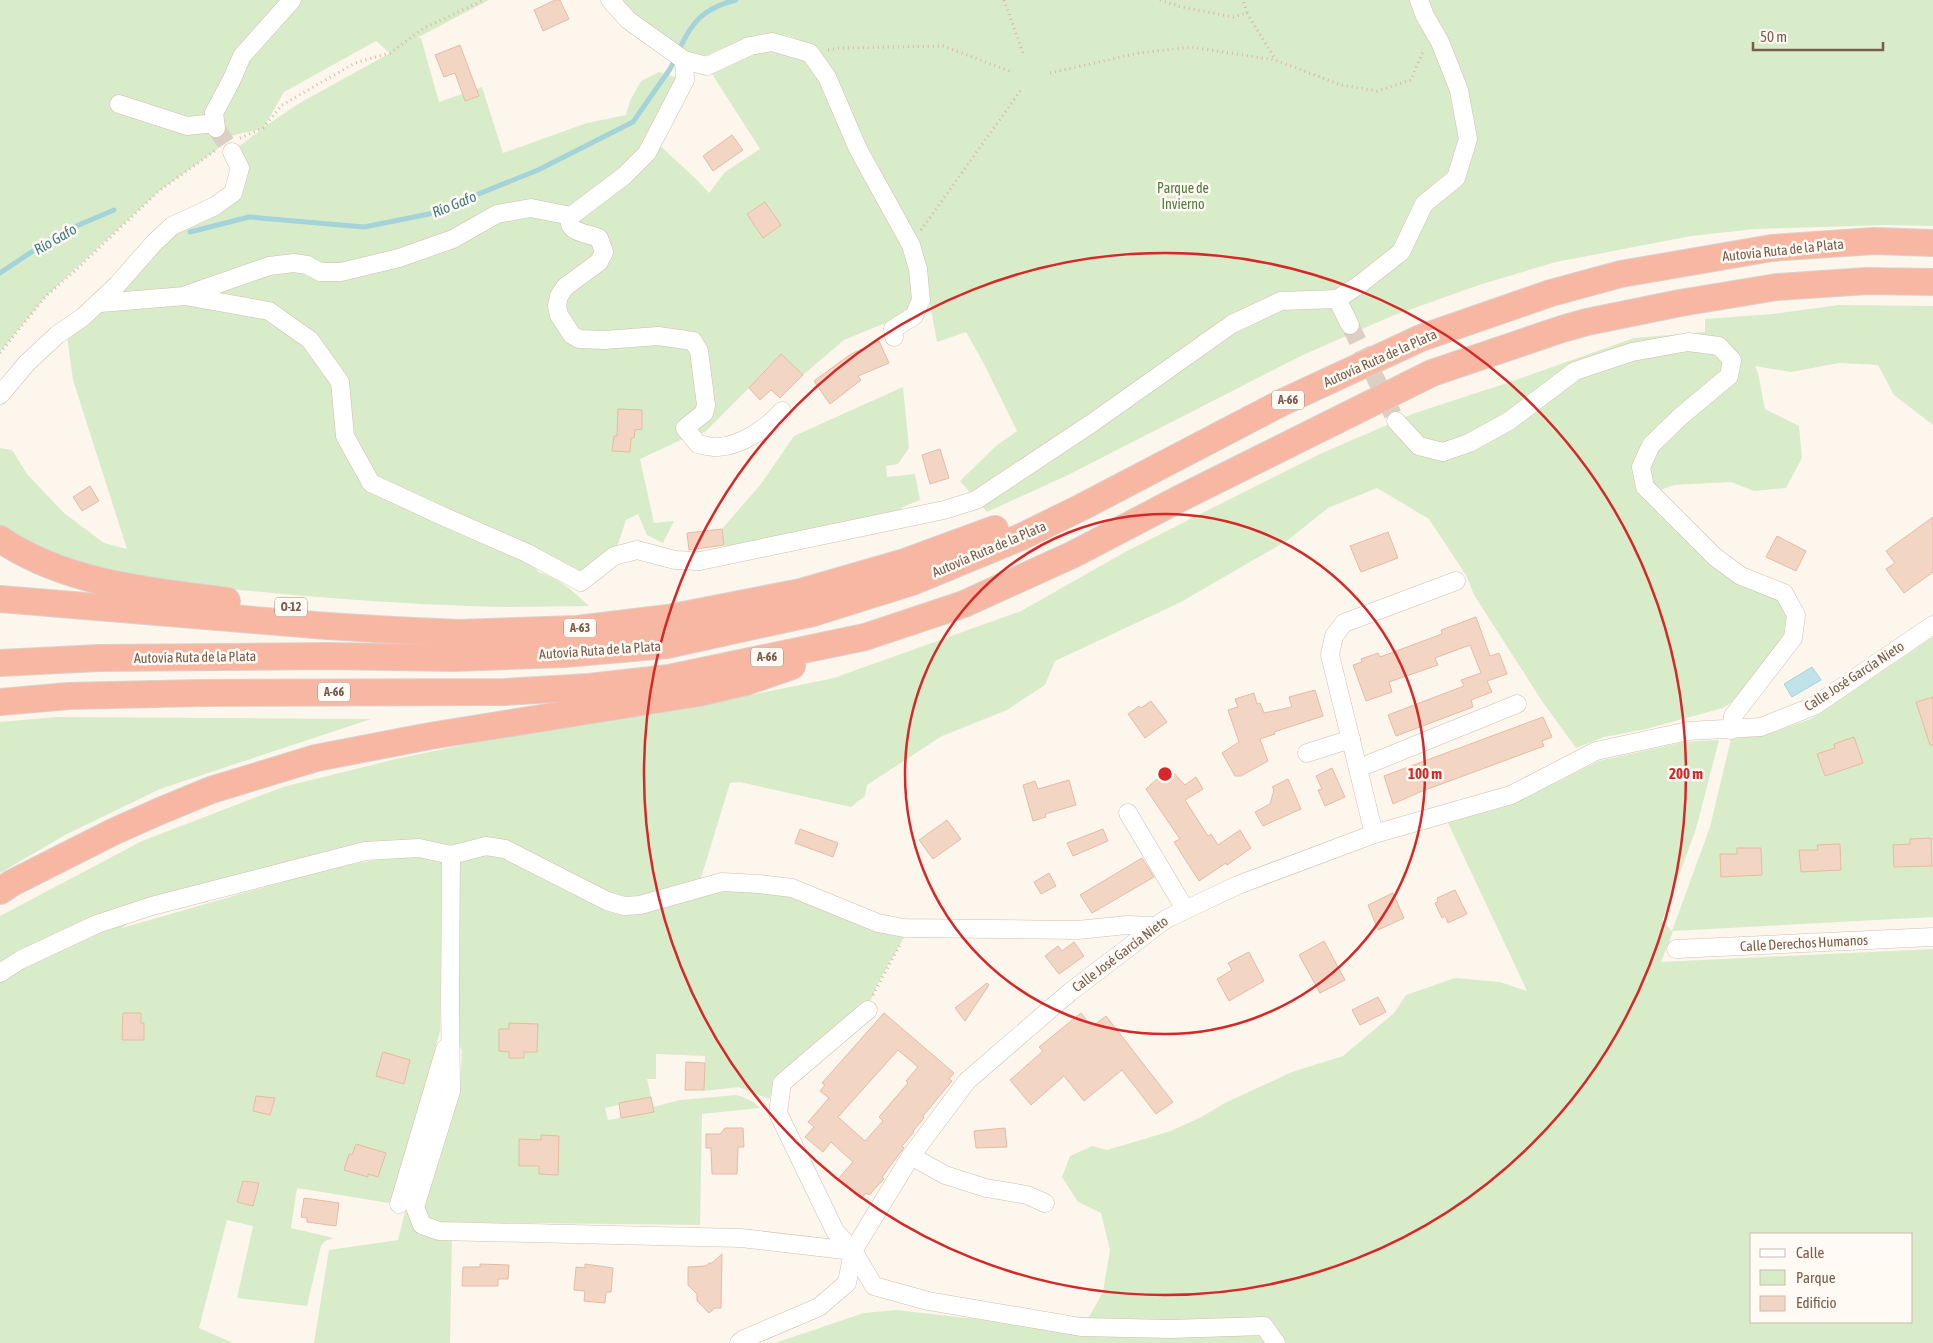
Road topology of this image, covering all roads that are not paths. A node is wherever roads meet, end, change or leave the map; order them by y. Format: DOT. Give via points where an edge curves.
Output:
graph roads {
  1 [pos="292,0"];
  2 [pos="610,0"];
  3 [pos="1422,8"];
  4 [pos="684,60"];
  5 [pos="119,104"];
  6 [pos="232,152"];
  7 [pos="571,216"];
  8 [pos="1933,243"];
  9 [pos="1933,282"];
  10 [pos="185,296"];
  11 [pos="1337,299"];
  12 [pos="100,303"];
  13 [pos="1350,325"];
  14 [pos="894,337"];
  15 [pos="0,395"];
  16 [pos="782,411"];
  17 [pos="1396,421"];
  18 [pos="1139,476"];
  19 [pos="6,544"];
  20 [pos="1456,581"];
  21 [pos="0,599"];
  22 [pos="1933,625"];
  23 [pos="577,628"];
  24 [pos="865,637"];
  25 [pos="0,663"];
  26 [pos="0,702"];
  27 [pos="1517,704"];
  28 [pos="1731,730"];
  29 [pos="1351,739"];
  30 [pos="1307,753"];
  31 [pos="1359,768"];
  32 [pos="1128,813"];
  33 [pos="1374,834"];
  34 [pos="451,854"];
  35 [pos="0,891"];
  36 [pos="1186,909"];
  37 [pos="1156,926"];
  38 [pos="1933,937"];
  39 [pos="1676,949"];
  40 [pos="0,973"];
  41 [pos="868,1010"];
  42 [pos="450,1032"];
  43 [pos="911,1156"];
  44 [pos="1045,1203"];
  45 [pos="399,1204"];
  46 [pos="853,1251"];
  47 [pos="739,1343"];
  48 [pos="1276,1343"];
  1 -- 5 [label="street" via="242,56 214,113 215,125 187,126"];
  2 -- 4 [label="street" via="628,20"];
  3 -- 11 [label="street" via="1440,42 1458,90 1468,138 1456,178 1424,204 1402,252"];
  4 -- 7 [label="street" via="685,80 647,153 624,176"];
  4 -- 14 [label="street" via="707,66 750,46 772,42 810,53 827,77 858,149 911,244 921,300 914,316 893,329"];
  6 -- 12 [label="street" via="240,168 233,193 215,206 172,226"];
  7 -- 10 [label="street" via="531,208 498,214 452,239 399,258 341,272 320,272 294,263 269,266"];
  7 -- 16 [label="street" via="571,226 582,234 599,238 604,252 599,262 565,287 559,296 559,315 572,336 604,340 658,336 693,341 699,351 706,405 704,413 685,428 698,444 718,447 738,442 758,433"];
  8 -- 18 [label="highway, Autovía Ruta de la Plata / A-66" via="1874,241 1772,248 1631,272 1571,286 1421,338 1283,402"];
  9 -- 24 [label="highway, A-66" via="1866,281 1777,288 1680,303 1562,329 1432,373 1074,554 964,604"];
  10 -- 11 [label="street" via="269,311 310,340 340,382 345,436 371,483 527,553 581,582 614,556 637,550 675,560 700,561 944,510 976,500 1092,424 1232,324 1282,301"];
  10 -- 12 [label="street"];
  11 -- 13 [label="street"];
  12 -- 15 [label="street" via="57,335"];
  17 -- 28 [label="street" via="1419,446 1443,452 1469,443 1509,421 1575,371 1632,352 1688,342 1719,346 1732,360 1729,376 1651,445 1642,467 1645,488 1715,557 1741,576 1784,593 1796,615 1793,638 1733,716"];
  18 -- 23 [label="highway, A-63" via="905,562 801,592 668,618"];
  18 -- 25 [label="highway, Autovía Ruta de la Plata / A-66" via="1021,537 912,582 813,613 667,646 454,658 139,658"];
  19 -- 23 [label="highway, O-12" via="59,569 161,592 324,611"];
  20 -- 29 [label="street" via="1344,623 1334,636 1330,655"];
  21 -- 23 [label="highway, A-63" via="393,630 459,633"];
  22 -- 28 [label="street, Calle José García Nieto" via="1814,706 1761,727"];
  24 -- 26 [label="highway, A-66" via="668,678 589,687 505,692 144,694"];
  24 -- 35 [label="highway" via="772,674 698,693 430,736 316,758 211,790 160,810"];
  27 -- 31 [label="street"];
  28 -- 33 [label="street, Calle José García Nieto" via="1688,731 1596,751 1511,795"];
  29 -- 30 [label="street"];
  29 -- 31 [label="street"];
  31 -- 33 [label="street"];
  32 -- 36 [label="street"];
  33 -- 36 [label="street, Calle José García Nieto" via="1238,885"];
  34 -- 37 [label="street" via="486,846 505,849 607,901 624,906 640,905 722,882 792,888 878,923 910,928 1078,930"];
  34 -- 40 [label="street" via="419,848 364,851 152,906 97,924 20,960"];
  34 -- 42 [label="street"];
  36 -- 37 [label="street, Calle José García Nieto"];
  37 -- 43 [label="street, Calle José García Nieto" via="1070,992 967,1082"];
  38 -- 39 [label="street, Calle Derechos Humanos"];
  41 -- 46 [label="street" via="782,1083 778,1113 835,1231"];
  42 -- 45 [label="street"];
  42 -- 46 [label="street" via="451,1091 415,1207 422,1225 439,1232 741,1238"];
  43 -- 44 [label="street" via="945,1175 986,1188 1028,1195"];
  43 -- 46 [label="street, Calle José García Nieto"];
  46 -- 47 [label="street" via="847,1283 819,1307"];
  46 -- 48 [label="street" via="874,1286 928,1300 1081,1327 1264,1326"];
}
